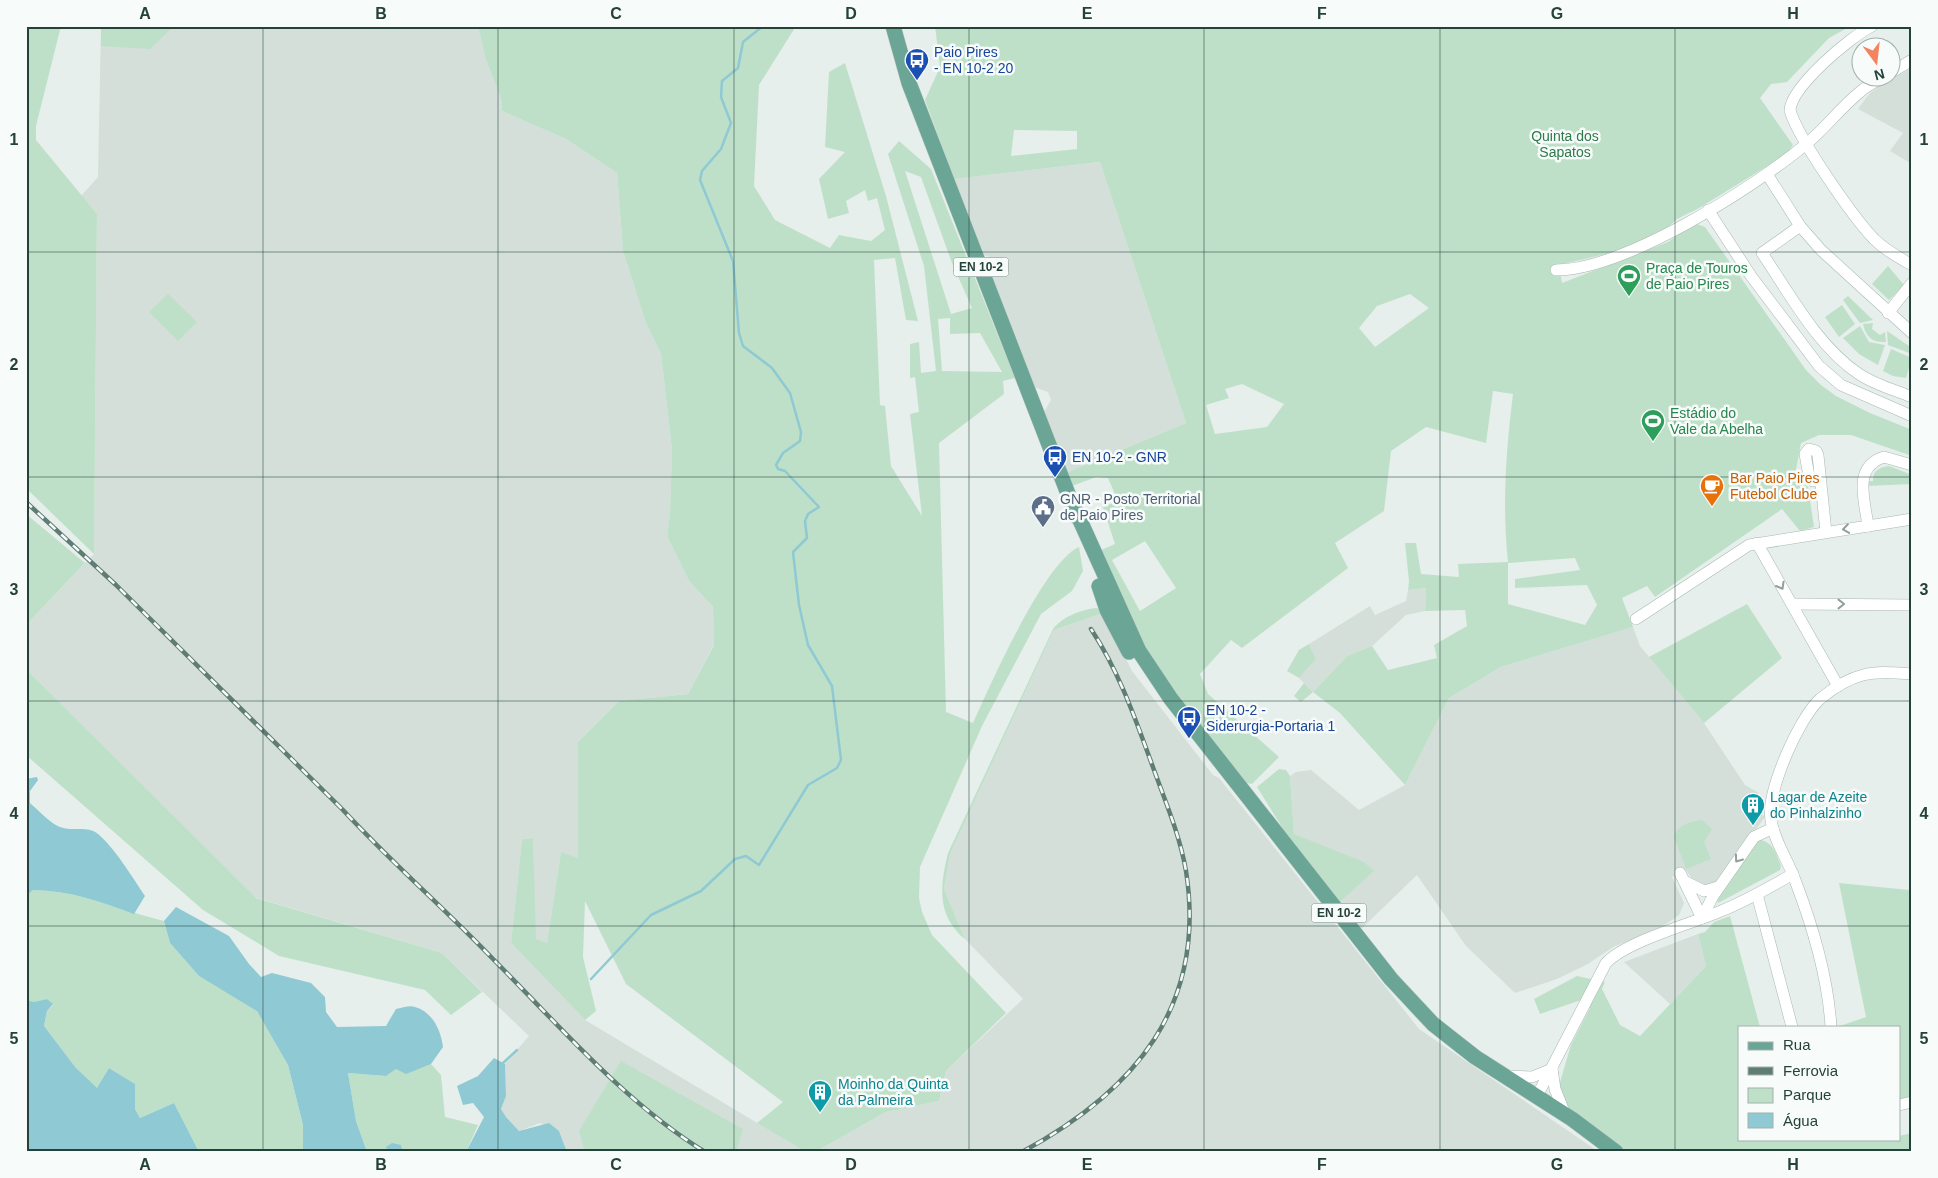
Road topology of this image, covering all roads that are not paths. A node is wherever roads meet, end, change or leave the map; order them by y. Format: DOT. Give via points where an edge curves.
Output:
graph roads {
  1 [pos="893,26"];
  2 [pos="1872,26"];
  3 [pos="1912,60"];
  4 [pos="1900,67"];
  5 [pos="1865,88"];
  6 [pos="1807,144"];
  7 [pos="1767,174"];
  8 [pos="1708,210"];
  9 [pos="1800,226"];
  10 [pos="1912,265"];
  11 [pos="1556,270"];
  12 [pos="1912,283"];
  13 [pos="1888,313"];
  14 [pos="1912,332"];
  15 [pos="1912,397"];
  16 [pos="1912,416"];
  17 [pos="1912,465"];
  18 [pos="1819,480"];
  19 [pos="1912,519"];
  20 [pos="1868,526"];
  21 [pos="1826,532"];
  22 [pos="1757,543"];
  23 [pos="1792,604"];
  24 [pos="1912,605"];
  25 [pos="1636,619"];
  26 [pos="1912,674"];
  27 [pos="1838,686"];
  28 [pos="1773,828"];
  29 [pos="1793,874"];
  30 [pos="1718,888"];
  31 [pos="1757,894"];
  32 [pos="1711,899"];
  33 [pos="1723,911"];
  34 [pos="1702,918"];
  35 [pos="1792,1026"];
  36 [pos="1831,1026"];
  37 [pos="1552,1069"];
  38 [pos="1503,1074"];
  39 [pos="1537,1096"];
  40 [pos="1565,1114"];
  41 [pos="1616,1152"];
  1 -- 38 [label="main road, EN 10-2" via="909,83 1074,507 1139,651 1171,700 1391,979 1433,1024"];
  2 -- 6 [label="street" via="1847,40 1833,53 1792,103 1792,116"];
  3 -- 4 [label="street"];
  5 -- 6 [label="street"];
  6 -- 7 [label="street"];
  6 -- 10 [label="street" via="1870,234 1891,254"];
  7 -- 8 [label="street"];
  7 -- 9 [label="street"];
  8 -- 11 [label="street" via="1632,251"];
  8 -- 16 [label="street" via="1751,276 1820,366 1841,384"];
  9 -- 13 [label="street"];
  9 -- 15 [label="street" via="1762,253 1826,345 1841,361 1860,375"];
  12 -- 13 [label="street"];
  13 -- 14 [label="street"];
  17 -- 20 [label="street" via="1884,457 1867,466 1862,478"];
  18 -- 21 [label="street"];
  19 -- 20 [label="street"];
  20 -- 21 [label="street, one-way"];
  21 -- 22 [label="street"];
  22 -- 23 [label="street, one-way"];
  22 -- 25 [label="street" via="1741,549"];
  23 -- 24 [label="street, one-way"];
  23 -- 27 [label="street"];
  26 -- 27 [label="street" via="1863,675"];
  27 -- 28 [label="street" via="1813,707 1782,764 1772,802 1770,817"];
  28 -- 29 [label="street"];
  28 -- 30 [label="street, one-way" via="1754,837"];
  29 -- 31 [label="street"];
  29 -- 36 [label="street" via="1805,905 1826,983"];
  30 -- 32 [label="street"];
  30 -- 34 [label="street" via="1704,891 1682,877"];
  31 -- 33 [label="street"];
  31 -- 35 [label="street"];
  32 -- 33 [label="street"];
  32 -- 34 [label="street"];
  33 -- 34 [label="street"];
  34 -- 37 [label="street" via="1630,945 1613,955"];
  37 -- 38 [label="street" via="1523,1078"];
  37 -- 39 [label="street"];
  37 -- 40 [label="street" via="1555,1089"];
  38 -- 39 [label="main road, EN 10-2"];
  39 -- 40 [label="main road, EN 10-2"];
  40 -- 41 [label="main road, EN 10-2"];
}
